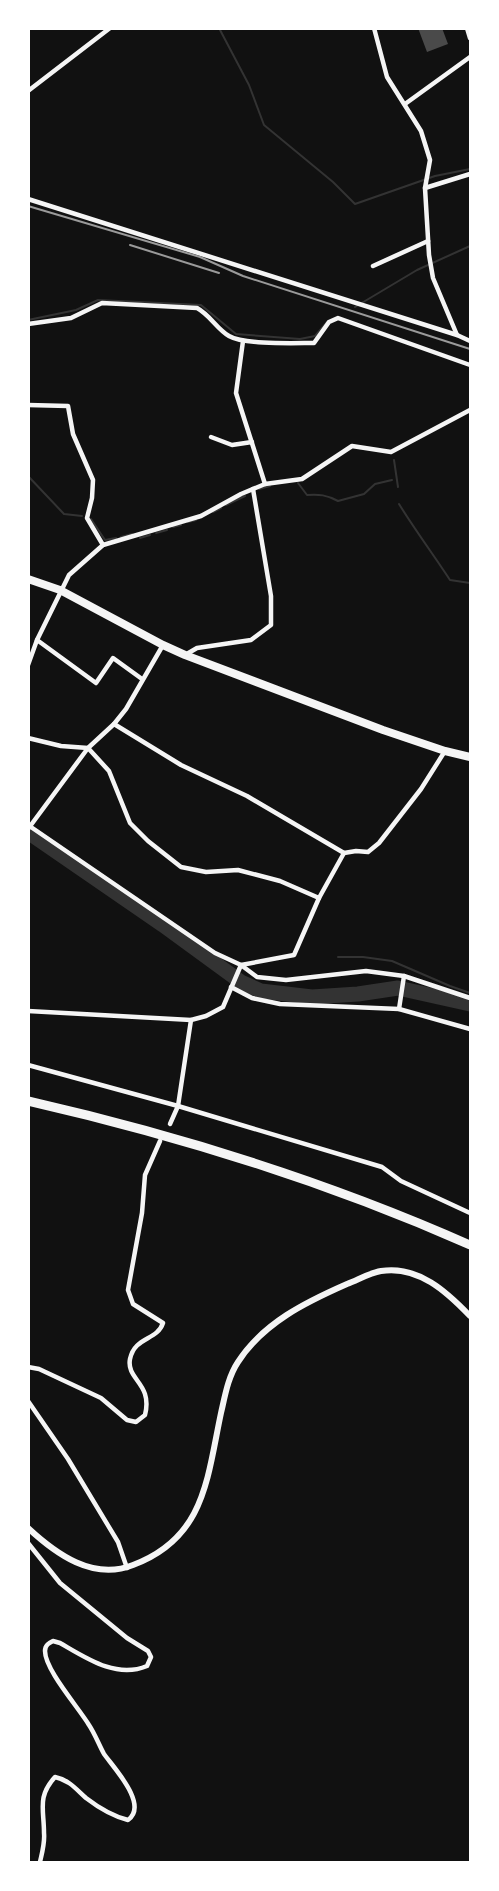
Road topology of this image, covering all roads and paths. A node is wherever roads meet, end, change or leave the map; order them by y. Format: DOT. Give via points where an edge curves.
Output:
graph roads {
  1 [pos="110,28"];
  2 [pos="374,28"];
  3 [pos="471,57"];
  4 [pos="28,91"];
  5 [pos="405,104"];
  6 [pos="471,174"];
  7 [pos="425,188"];
  8 [pos="28,199"];
  9 [pos="428,241"];
  10 [pos="373,266"];
  11 [pos="28,324"];
  12 [pos="457,335"];
  13 [pos="243,341"];
  14 [pos="471,341"];
  15 [pos="471,365"];
  16 [pos="28,405"];
  17 [pos="471,410"];
  18 [pos="211,437"];
  19 [pos="252,442"];
  20 [pos="266,484"];
  21 [pos="253,489"];
  22 [pos="103,545"];
  23 [pos="28,579"];
  24 [pos="60,590"];
  25 [pos="37,640"];
  26 [pos="163,645"];
  27 [pos="185,655"];
  28 [pos="28,665"];
  29 [pos="142,678"];
  30 [pos="114,724"];
  31 [pos="28,738"];
  32 [pos="88,748"];
  33 [pos="445,751"];
  34 [pos="471,757"];
  35 [pos="29,827"];
  36 [pos="344,853"];
  37 [pos="319,898"];
  38 [pos="239,968"];
  39 [pos="404,976"];
  40 [pos="231,987"];
  41 [pos="471,998"];
  42 [pos="399,1009"];
  43 [pos="28,1011"];
  44 [pos="191,1020"];
  45 [pos="471,1029"];
  46 [pos="28,1065"];
  47 [pos="28,1101"];
  48 [pos="178,1106"];
  49 [pos="170,1124"];
  50 [pos="160,1141"];
  51 [pos="471,1213"];
  52 [pos="407,1217"];
  53 [pos="471,1240"];
  54 [pos="471,1245"];
  55 [pos="471,1316"];
  56 [pos="28,1367"];
  57 [pos="28,1401"];
  58 [pos="28,1527"];
  59 [pos="28,1544"];
  60 [pos="127,1568"];
  61 [pos="40,1863"];
  1 -- 4 [label="street"];
  2 -- 5 [label="street" via="387,77"];
  3 -- 5 [label="street"];
  5 -- 7 [label="street" via="421,131 430,160"];
  6 -- 7 [label="street"];
  7 -- 9 [label="street"];
  8 -- 12 [label="street"];
  9 -- 10 [label="street"];
  9 -- 12 [label="street" via="433,278"];
  11 -- 13 [label="street" via="71,318 102,303 197,308 229,336"];
  12 -- 14 [label="street"];
  13 -- 15 [label="street" via="314,343 329,322 338,318"];
  13 -- 19 [label="street" via="236,393"];
  16 -- 22 [label="street" via="68,406 73,434 93,480 87,518"];
  17 -- 20 [label="street" via="391,452 352,446 302,479"];
  18 -- 19 [label="street" via="232,445"];
  19 -- 20 [label="street"];
  20 -- 21 [label="street"];
  21 -- 22 [label="street" via="201,516"];
  21 -- 27 [label="street" via="271,596 271,625 251,640 197,648"];
  22 -- 24 [label="street" via="69,575"];
  23 -- 24 [label="highway"];
  24 -- 25 [label="street"];
  24 -- 26 [label="highway"];
  25 -- 28 [label="street"];
  25 -- 29 [label="street" via="96,683 113,658"];
  26 -- 27 [label="highway"];
  26 -- 29 [label="street"];
  27 -- 33 [label="highway"];
  29 -- 30 [label="street"];
  30 -- 32 [label="street"];
  30 -- 36 [label="street"];
  31 -- 32 [label="street"];
  32 -- 35 [label="street"];
  32 -- 37 [label="street" via="109,771 130,823 182,867 206,872 238,870 280,881"];
  33 -- 34 [label="highway"];
  33 -- 36 [label="street" via="379,843 368,852"];
  35 -- 38 [label="street"];
  36 -- 37 [label="street"];
  37 -- 38 [label="street" via="294,955"];
  38 -- 39 [label="street" via="257,977 286,980 366,971"];
  38 -- 40 [label="street"];
  39 -- 41 [label="street"];
  39 -- 42 [label="street"];
  40 -- 42 [label="street" via="252,998 280,1004"];
  40 -- 44 [label="street" via="223,1007"];
  42 -- 45 [label="street"];
  43 -- 44 [label="street"];
  44 -- 48 [label="street"];
  46 -- 48 [label="street"];
  47 -- 52 [label="highway" via="177,1138 306,1179"];
  48 -- 49 [label="street"];
  48 -- 51 [label="street" via="382,1167 401,1181"];
  50 -- 56 [label="street" via="145,1175 128,1290 133,1304 163,1323 158,1333 138,1343 130,1359 133,1375 145,1390 145,1415 136,1422 127,1420 101,1398"];
  52 -- 53 [label="highway"];
  52 -- 54 [label="highway"];
  55 -- 60 [label="street" via="429,1281 403,1271 382,1271 336,1289 276,1322 249,1347 227,1385 207,1483 197,1512 159,1553"];
  57 -- 60 [label="street" via="118,1542"];
  58 -- 60 [label="street" via="78,1564 106,1570"];
  59 -- 61 [label="street" via="60,1583 151,1657 147,1666 138,1670 110,1668 60,1643 47,1644 46,1659 132,1792 134,1807 128,1821 114,1817 65,1779 55,1777 47,1786 41,1808 45,1835"];
}
